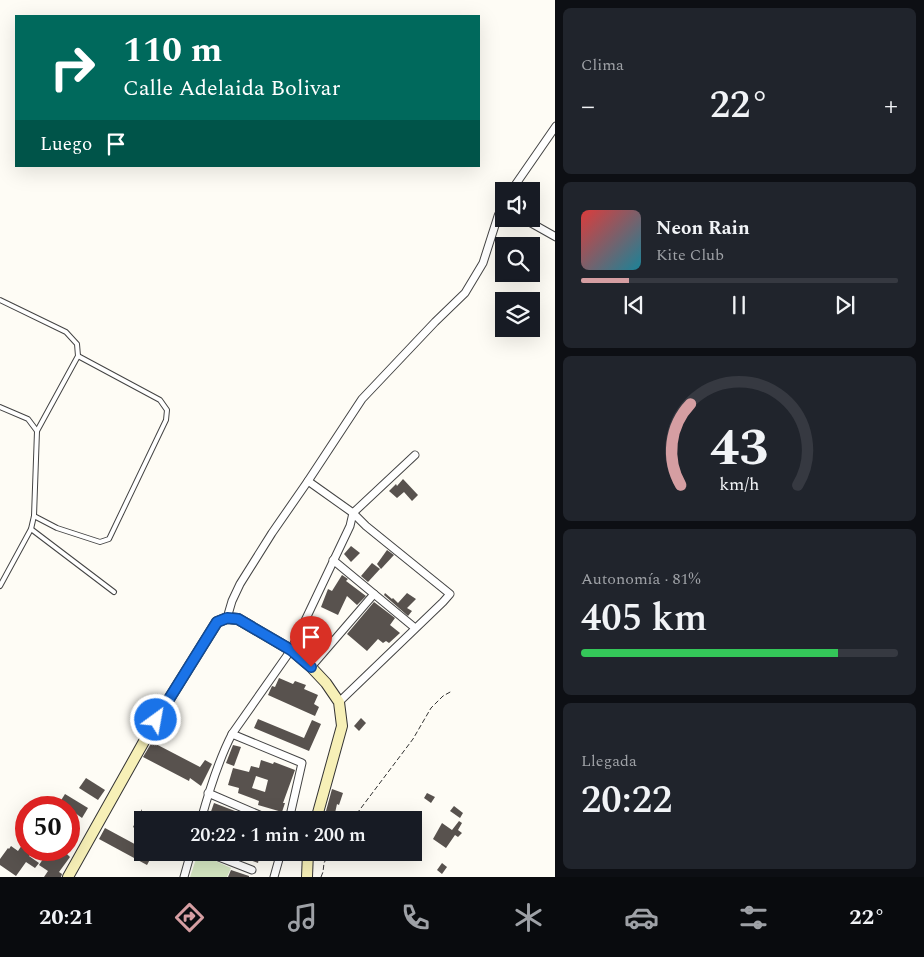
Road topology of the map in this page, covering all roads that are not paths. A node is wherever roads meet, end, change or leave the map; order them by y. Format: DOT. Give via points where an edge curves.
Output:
graph roads {
  1 [pos="555,126"];
  2 [pos="517,182"];
  3 [pos="495,225"];
  4 [pos="538,227"];
  5 [pos="555,237"];
  6 [pos="0,300"];
  7 [pos="78,356"];
  8 [pos="0,407"];
  9 [pos="37,431"];
  10 [pos="415,455"];
  11 [pos="308,480"];
  12 [pos="353,513"];
  13 [pos="34,516"];
  14 [pos="31,530"];
  15 [pos="333,560"];
  16 [pos="0,586"];
  17 [pos="114,592"];
  18 [pos="374,594"];
  19 [pos="227,618"];
  20 [pos="415,628"];
  21 [pos="291,650"];
  22 [pos="311,667"];
  23 [pos="339,702"];
  24 [pos="232,734"];
  25 [pos="208,793"];
  26 [pos="203,811"];
  27 [pos="250,811"];
  28 [pos="291,811"];
  29 [pos="318,811"];
  30 [pos="188,861"];
  31 [pos="229,861"];
  32 [pos="278,861"];
  33 [pos="308,861"];
  34 [pos="252,870"];
  35 [pos="68,877"];
  36 [pos="184,877"];
  37 [pos="274,877"];
  38 [pos="307,877"];
  1 -- 2 [label="street"];
  3 -- 11 [label="street" via="483,263 464,293 362,398"];
  4 -- 5 [label="street"];
  6 -- 7 [label="lane" via="66,332 77,344"];
  7 -- 9 [label="lane"];
  7 -- 13 [label="lane" via="160,400 167,410 166,420 109,539 100,542 57,528"];
  8 -- 9 [label="lane" via="28,419"];
  9 -- 13 [label="lane"];
  10 -- 12 [label="street"];
  11 -- 12 [label="street"];
  11 -- 19 [label="street" via="240,584"];
  12 -- 15 [label="street"];
  12 -- 20 [label="street" via="450,594"];
  13 -- 14 [label="lane"];
  14 -- 16 [label="lane"];
  14 -- 17 [label="lane"];
  15 -- 18 [label="street"];
  15 -- 21 [label="street"];
  18 -- 20 [label="street"];
  18 -- 22 [label="street"];
  19 -- 21 [label="main road" via="238,619"];
  19 -- 35 [label="main road" via="217,622 156,720"];
  20 -- 23 [label="street"];
  21 -- 22 [label="main road"];
  21 -- 24 [label="street"];
  22 -- 23 [label="main road"];
  23 -- 29 [label="main road" via="342,726"];
  24 -- 25 [label="street"];
  24 -- 28 [label="street" via="302,763"];
  25 -- 26 [label="street"];
  25 -- 27 [label="street"];
  30 -- 36 [label="street"];
  31 -- 34 [label="street"];
  32 -- 37 [label="street"];
  33 -- 38 [label="main road"];
}
